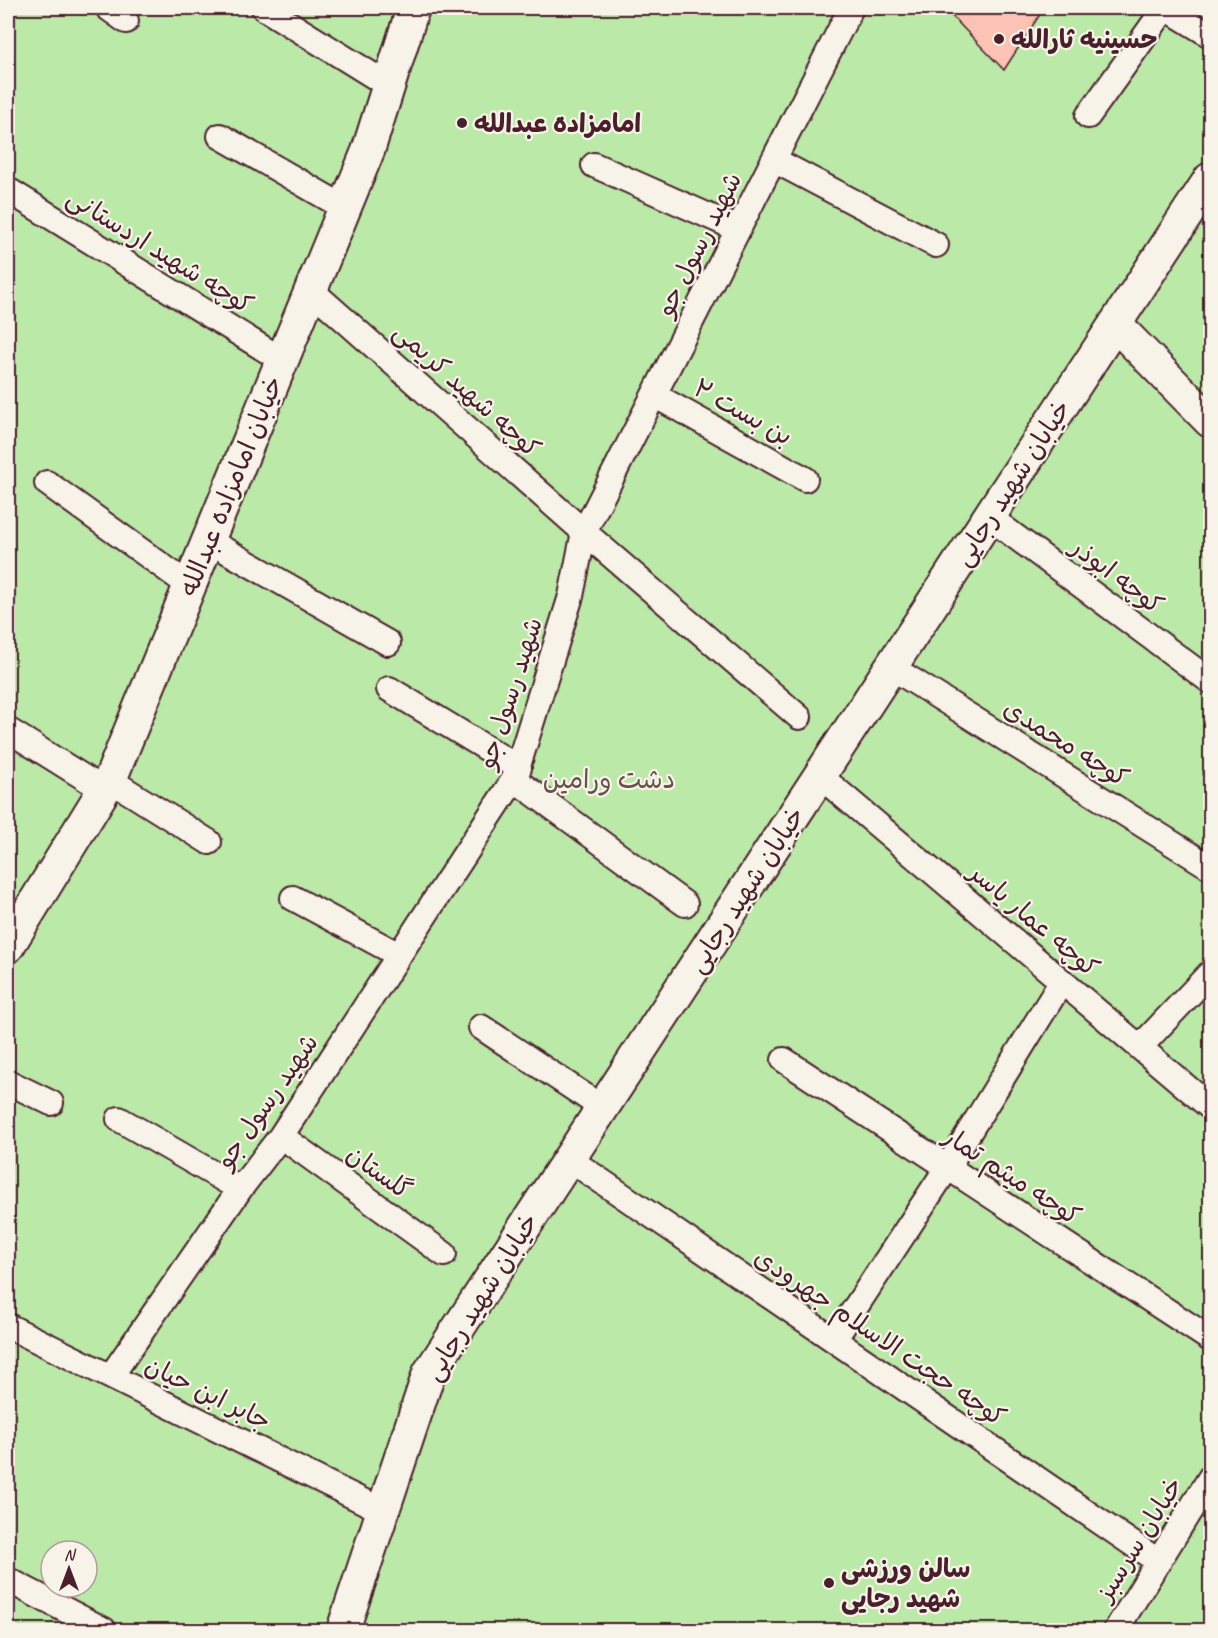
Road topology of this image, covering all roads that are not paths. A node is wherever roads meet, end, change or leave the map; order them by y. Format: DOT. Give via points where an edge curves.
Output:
graph roads {
  1 [pos="264,8"];
  2 [pos="413,8"];
  3 [pos="851,8"];
  4 [pos="1165,8"];
  5 [pos="1210,35"];
  6 [pos="387,85"];
  7 [pos="1088,116"];
  8 [pos="220,136"];
  9 [pos="774,160"];
  10 [pos="594,165"];
  11 [pos="1210,179"];
  12 [pos="8,190"];
  13 [pos="345,207"];
  14 [pos="738,229"];
  15 [pos="936,245"];
  16 [pos="312,291"];
  17 [pos="1115,324"];
  18 [pos="282,360"];
  19 [pos="654,395"];
  20 [pos="1210,421"];
  21 [pos="805,479"];
  22 [pos="47,483"];
  23 [pos="989,517"];
  24 [pos="584,532"];
  25 [pos="209,541"];
  26 [pos="190,586"];
  27 [pos="388,643"];
  28 [pos="891,667"];
  29 [pos="1210,681"];
  30 [pos="389,689"];
  31 [pos="799,717"];
  32 [pos="8,730"];
  33 [pos="517,774"];
  34 [pos="820,776"];
  35 [pos="107,785"];
  36 [pos="210,842"];
  37 [pos="1210,867"];
  38 [pos="293,898"];
  39 [pos="685,904"];
  40 [pos="8,946"];
  41 [pos="399,955"];
  42 [pos="1210,973"];
  43 [pos="1062,981"];
  44 [pos="481,1027"];
  45 [pos="1140,1047"];
  46 [pos="784,1060"];
  47 [pos="8,1082"];
  48 [pos="51,1103"];
  49 [pos="1210,1107"];
  50 [pos="603,1108"];
  51 [pos="119,1119"];
  52 [pos="281,1136"];
  53 [pos="569,1159"];
  54 [pos="947,1168"];
  55 [pos="240,1189"];
  56 [pos="444,1254"];
  57 [pos="8,1326"];
  58 [pos="1210,1339"];
  59 [pos="834,1340"];
  60 [pos="111,1376"];
  61 [pos="1208,1487"];
  62 [pos="383,1511"];
  63 [pos="1159,1562"];
  64 [pos="8,1580"];
  65 [pos="104,1630"];
  66 [pos="343,1630"];
  67 [pos="1116,1630"];
  1 -- 6 [label="street"];
  2 -- 6 [label="street, خیابان امامزاده عبدالله"];
  3 -- 9 [label="street, شهید رسول جو"];
  4 -- 5 [label="street"];
  4 -- 7 [label="street"];
  6 -- 13 [label="street, خیابان امامزاده عبدالله" via="368,151"];
  8 -- 13 [label="street"];
  9 -- 14 [label="street, شهید رسول جو"];
  9 -- 15 [label="street"];
  10 -- 14 [label="street"];
  11 -- 17 [label="street, خیابان شهید رجایی"];
  12 -- 18 [label="street, کوچه شهید اردستانی"];
  13 -- 16 [label="street, خیابان امامزاده عبدالله"];
  14 -- 19 [label="street, شهید رسول جو"];
  16 -- 18 [label="street, خیابان امامزاده عبدالله"];
  16 -- 24 [label="street, کوچه شهید کریمی"];
  17 -- 20 [label="street"];
  17 -- 23 [label="street, خیابان شهید رجایی"];
  18 -- 25 [label="street, خیابان امامزاده عبدالله"];
  19 -- 21 [label="street, بن بست ۲"];
  19 -- 24 [label="street, شهید رسول جو"];
  22 -- 26 [label="street"];
  23 -- 28 [label="street, خیابان شهید رجایی"];
  23 -- 29 [label="street, کوچه ابوذر"];
  24 -- 31 [label="street, کوچه شهید کریمی"];
  24 -- 33 [label="street, شهید رسول جو" via="571,596"];
  25 -- 26 [label="street, خیابان امامزاده عبدالله"];
  25 -- 27 [label="street"];
  26 -- 35 [label="street, خیابان امامزاده عبدالله"];
  28 -- 34 [label="street, خیابان شهید رجایی"];
  28 -- 37 [label="street, کوچه محمدی"];
  30 -- 33 [label="street"];
  32 -- 35 [label="street"];
  33 -- 39 [label="street"];
  33 -- 41 [label="street, شهید رسول جو"];
  34 -- 43 [label="street, کوچه عمار یاسر"];
  34 -- 50 [label="street, خیابان شهید رجایی"];
  35 -- 36 [label="street"];
  35 -- 40 [label="street, خیابان امامزاده عبدالله"];
  38 -- 41 [label="street"];
  41 -- 52 [label="street, شهید رسول جو"];
  42 -- 45 [label="street"];
  43 -- 45 [label="street, کوچه عمار یاسر"];
  43 -- 54 [label="street"];
  44 -- 50 [label="street"];
  45 -- 49 [label="street, کوچه عمار یاسر"];
  46 -- 54 [label="street, کوچه میثم تمار"];
  47 -- 48 [label="street"];
  50 -- 53 [label="street, خیابان شهید رجایی"];
  51 -- 55 [label="street"];
  52 -- 55 [label="street, شهید رسول جو"];
  52 -- 56 [label="street, گلستان"];
  53 -- 59 [label="street, کوچه حجت الاسلام جهرودی"];
  53 -- 62 [label="street, خیابان شهید رجایی" via="429,1373"];
  54 -- 58 [label="street, کوچه میثم تمار"];
  54 -- 59 [label="street"];
  55 -- 60 [label="street, شهید رسول جو"];
  57 -- 60 [label="street, جابر ابن حیان"];
  59 -- 63 [label="street, کوچه حجت الاسلام جهرودی"];
  60 -- 62 [label="street, جابر ابن حیان"];
  61 -- 63 [label="street, خیابان سرسبز"];
  62 -- 66 [label="street, خیابان شهید رجایی"];
  63 -- 67 [label="street, خیابان سرسبز"];
  64 -- 65 [label="street"];
}
